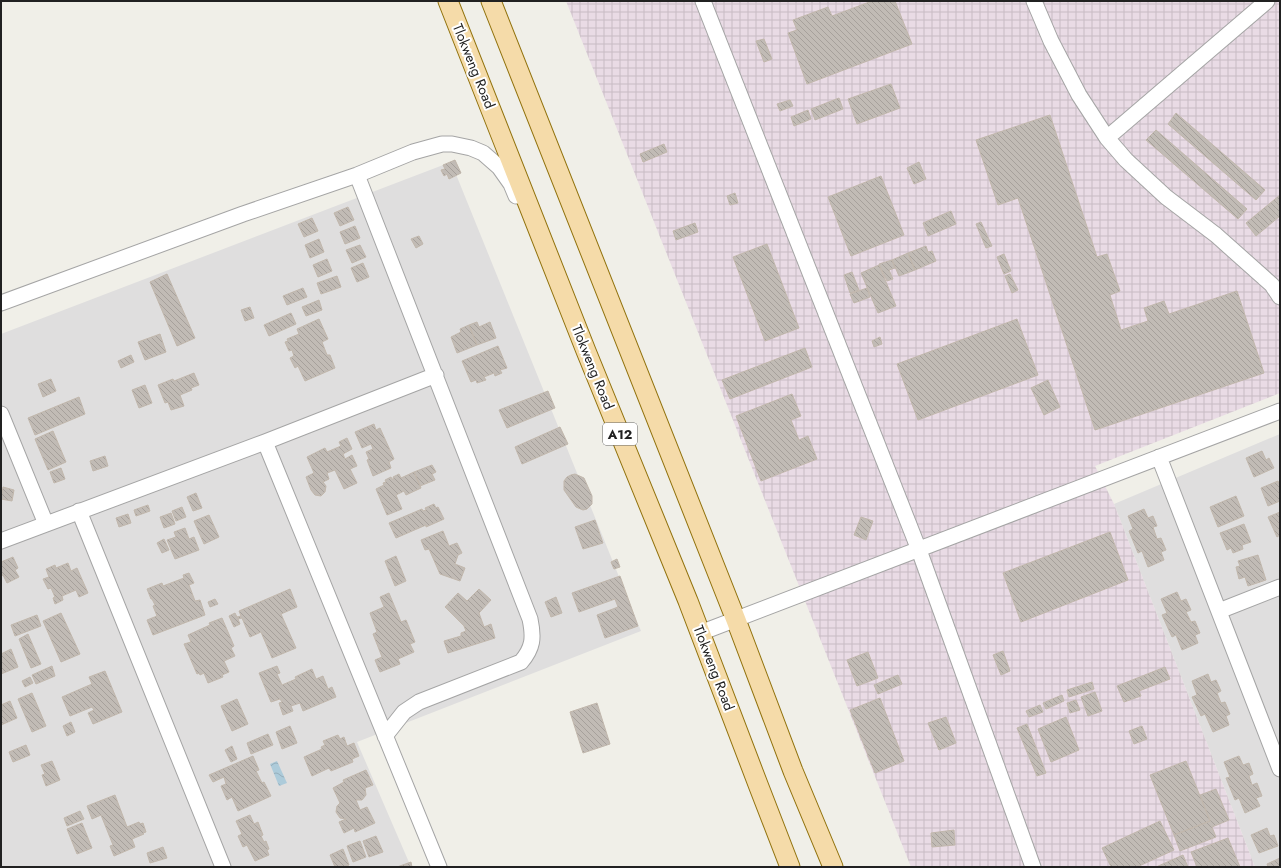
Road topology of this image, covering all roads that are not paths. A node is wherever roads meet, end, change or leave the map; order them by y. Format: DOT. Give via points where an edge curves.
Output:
graph roads {
  1 [pos="448,1"];
  2 [pos="491,1"];
  3 [pos="703,1"];
  4 [pos="1034,1"];
  5 [pos="1266,1"];
  6 [pos="1107,138"];
  7 [pos="357,175"];
  8 [pos="1280,297"];
  9 [pos="1,303"];
  10 [pos="586,351"];
  11 [pos="436,375"];
  12 [pos="1280,412"];
  13 [pos="1,414"];
  14 [pos="265,442"];
  15 [pos="1159,457"];
  16 [pos="79,511"];
  17 [pos="46,524"];
  18 [pos="1,542"];
  19 [pos="919,550"];
  20 [pos="1280,587"];
  21 [pos="1219,611"];
  22 [pos="736,620"];
  23 [pos="700,633"];
  24 [pos="385,736"];
  25 [pos="1280,769"];
  26 [pos="223,867"];
  27 [pos="439,867"];
  28 [pos="790,867"];
  29 [pos="832,867"];
  30 [pos="1033,867"];
  1 -- 10 [label="main road, Tlokweng Road / A12"];
  2 -- 22 [label="main road, A12"];
  3 -- 19 [label="street"];
  4 -- 6 [label="street" via="1051,41"];
  5 -- 6 [label="street"];
  6 -- 8 [label="street" via="1126,160 1166,197 1227,245 1272,285"];
  7 -- 9 [label="street" via="249,211"];
  7 -- 10 [label="street" via="413,152 442,144 471,148 483,153 499,167 511,184 548,275 575,334"];
  7 -- 11 [label="street"];
  10 -- 23 [label="main road, Tlokweng Road / A12"];
  11 -- 14 [label="street"];
  11 -- 24 [label="street" via="530,619 532,643 528,654 520,662 412,706"];
  12 -- 15 [label="street"];
  13 -- 17 [label="street"];
  14 -- 16 [label="street"];
  14 -- 24 [label="street"];
  15 -- 19 [label="street"];
  15 -- 21 [label="street"];
  16 -- 17 [label="street"];
  16 -- 26 [label="street"];
  17 -- 18 [label="street"];
  19 -- 22 [label="street"];
  19 -- 30 [label="street"];
  20 -- 21 [label="street"];
  21 -- 25 [label="street"];
  22 -- 23 [label="street"];
  22 -- 29 [label="main road, A12"];
  23 -- 28 [label="main road, Tlokweng Road / A12"];
  24 -- 27 [label="street"];
}
